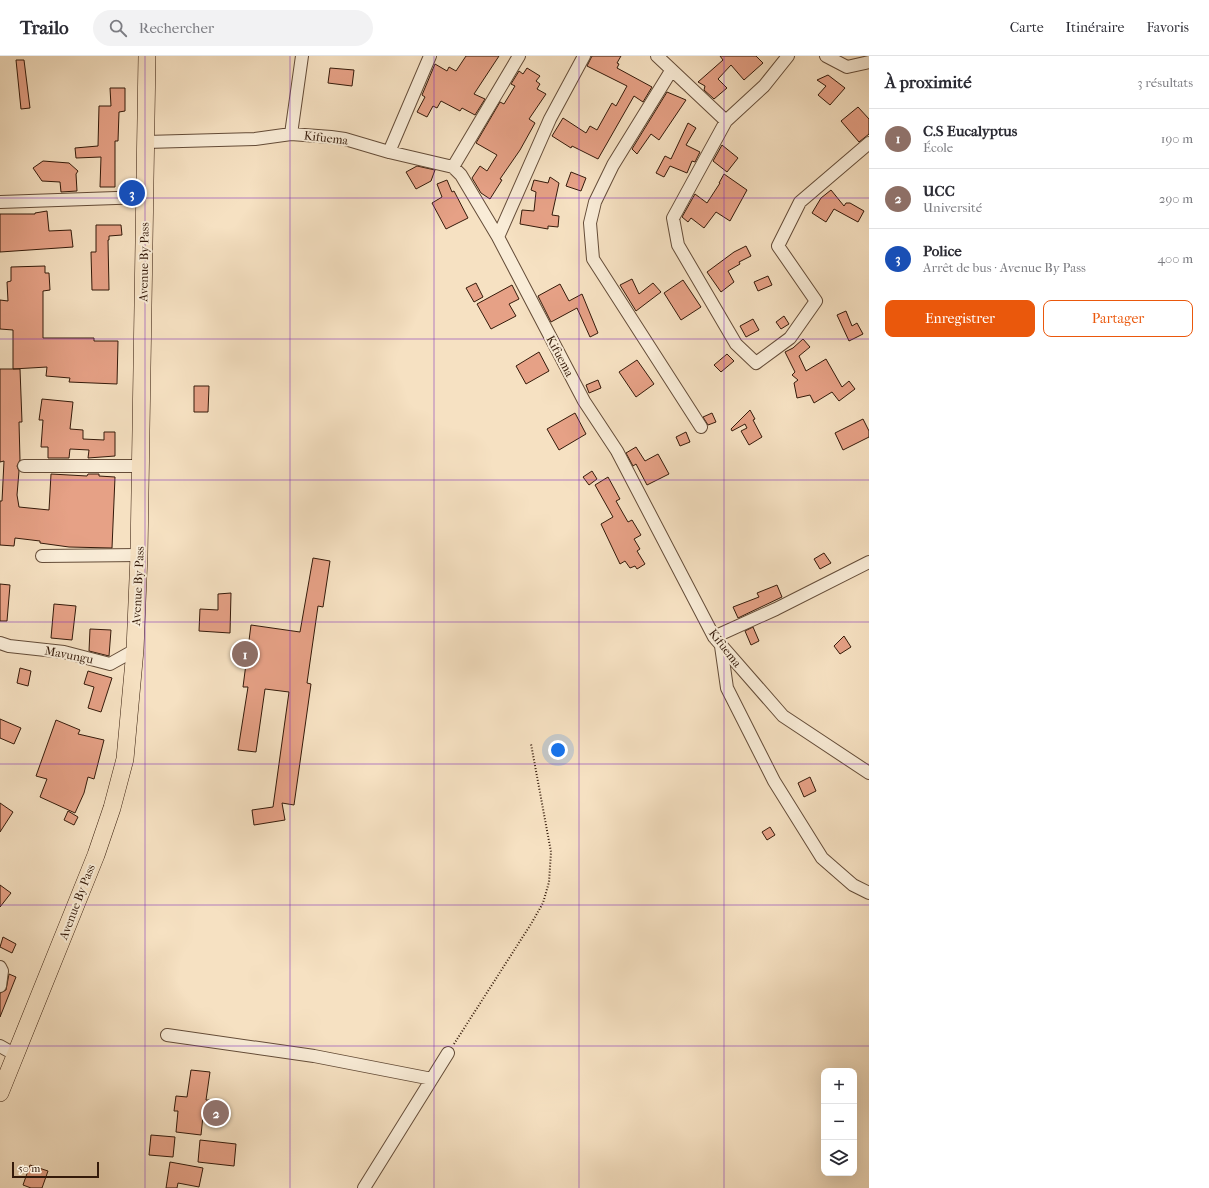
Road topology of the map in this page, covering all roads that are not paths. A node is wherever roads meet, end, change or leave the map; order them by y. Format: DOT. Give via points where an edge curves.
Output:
graph roads {
  1 [pos="147,56"];
  2 [pos="302,56"];
  3 [pos="430,56"];
  4 [pos="519,56"];
  5 [pos="584,56"];
  6 [pos="657,56"];
  7 [pos="788,56"];
  8 [pos="826,56"];
  9 [pos="869,62"];
  10 [pos="671,71"];
  11 [pos="726,121"];
  12 [pos="291,134"];
  13 [pos="146,142"];
  14 [pos="869,143"];
  15 [pos="389,152"];
  16 [pos="453,167"];
  17 [pos="145,197"];
  18 [pos="0,202"];
  19 [pos="498,237"];
  20 [pos="700,427"];
  21 [pos="24,466"];
  22 [pos="142,466"];
  23 [pos="139,555"];
  24 [pos="42,556"];
  25 [pos="869,562"];
  26 [pos="717,642"];
  27 [pos="0,643"];
  28 [pos="135,650"];
  29 [pos="869,773"];
  30 [pos="869,894"];
  31 [pos="0,967"];
  32 [pos="0,986"];
  33 [pos="167,1035"];
  34 [pos="0,1046"];
  35 [pos="448,1053"];
  36 [pos="16,1055"];
  37 [pos="432,1079"];
  38 [pos="0,1093"];
  39 [pos="364,1188"];
  1 -- 13 [label="highway, Avenue By Pass"];
  2 -- 12 [label="street"];
  3 -- 15 [label="street"];
  4 -- 16 [label="street"];
  5 -- 19 [label="street" via="550,119"];
  6 -- 10 [label="street"];
  7 -- 11 [label="street" via="764,86"];
  8 -- 9 [label="street" via="847,67"];
  10 -- 11 [label="street"];
  10 -- 20 [label="street" via="613,165 595,202 590,223 593,260"];
  11 -- 14 [label="street" via="673,218 678,245 736,344 756,363 790,338 816,301 778,246 800,202"];
  12 -- 13 [label="street, Kifuema" via="255,139"];
  12 -- 15 [label="street, Kifuema" via="345,139"];
  13 -- 17 [label="highway, Avenue By Pass"];
  15 -- 16 [label="street, Kifuema"];
  16 -- 19 [label="street, Kifuema" via="461,174"];
  17 -- 18 [label="street"];
  17 -- 22 [label="highway, Avenue By Pass"];
  19 -- 26 [label="street, Kifuema" via="584,401 616,451"];
  21 -- 22 [label="street"];
  22 -- 23 [label="highway, Avenue By Pass"];
  23 -- 24 [label="street"];
  23 -- 28 [label="highway, Avenue By Pass"];
  25 -- 26 [label="street"];
  26 -- 29 [label="street, Kifuema" via="783,716"];
  26 -- 30 [label="street" via="727,688 774,781 822,858 854,886"];
  27 -- 28 [label="street, Mavungu" via="64,652 110,664"];
  28 -- 36 [label="highway, Avenue By Pass" via="125,759 112,808"];
  31 -- 32 [label="street"];
  33 -- 37 [label="street" via="314,1056"];
  34 -- 36 [label="street"];
  35 -- 37 [label="street"];
  36 -- 38 [label="highway, Avenue By Pass"];
  37 -- 39 [label="street"];
}
